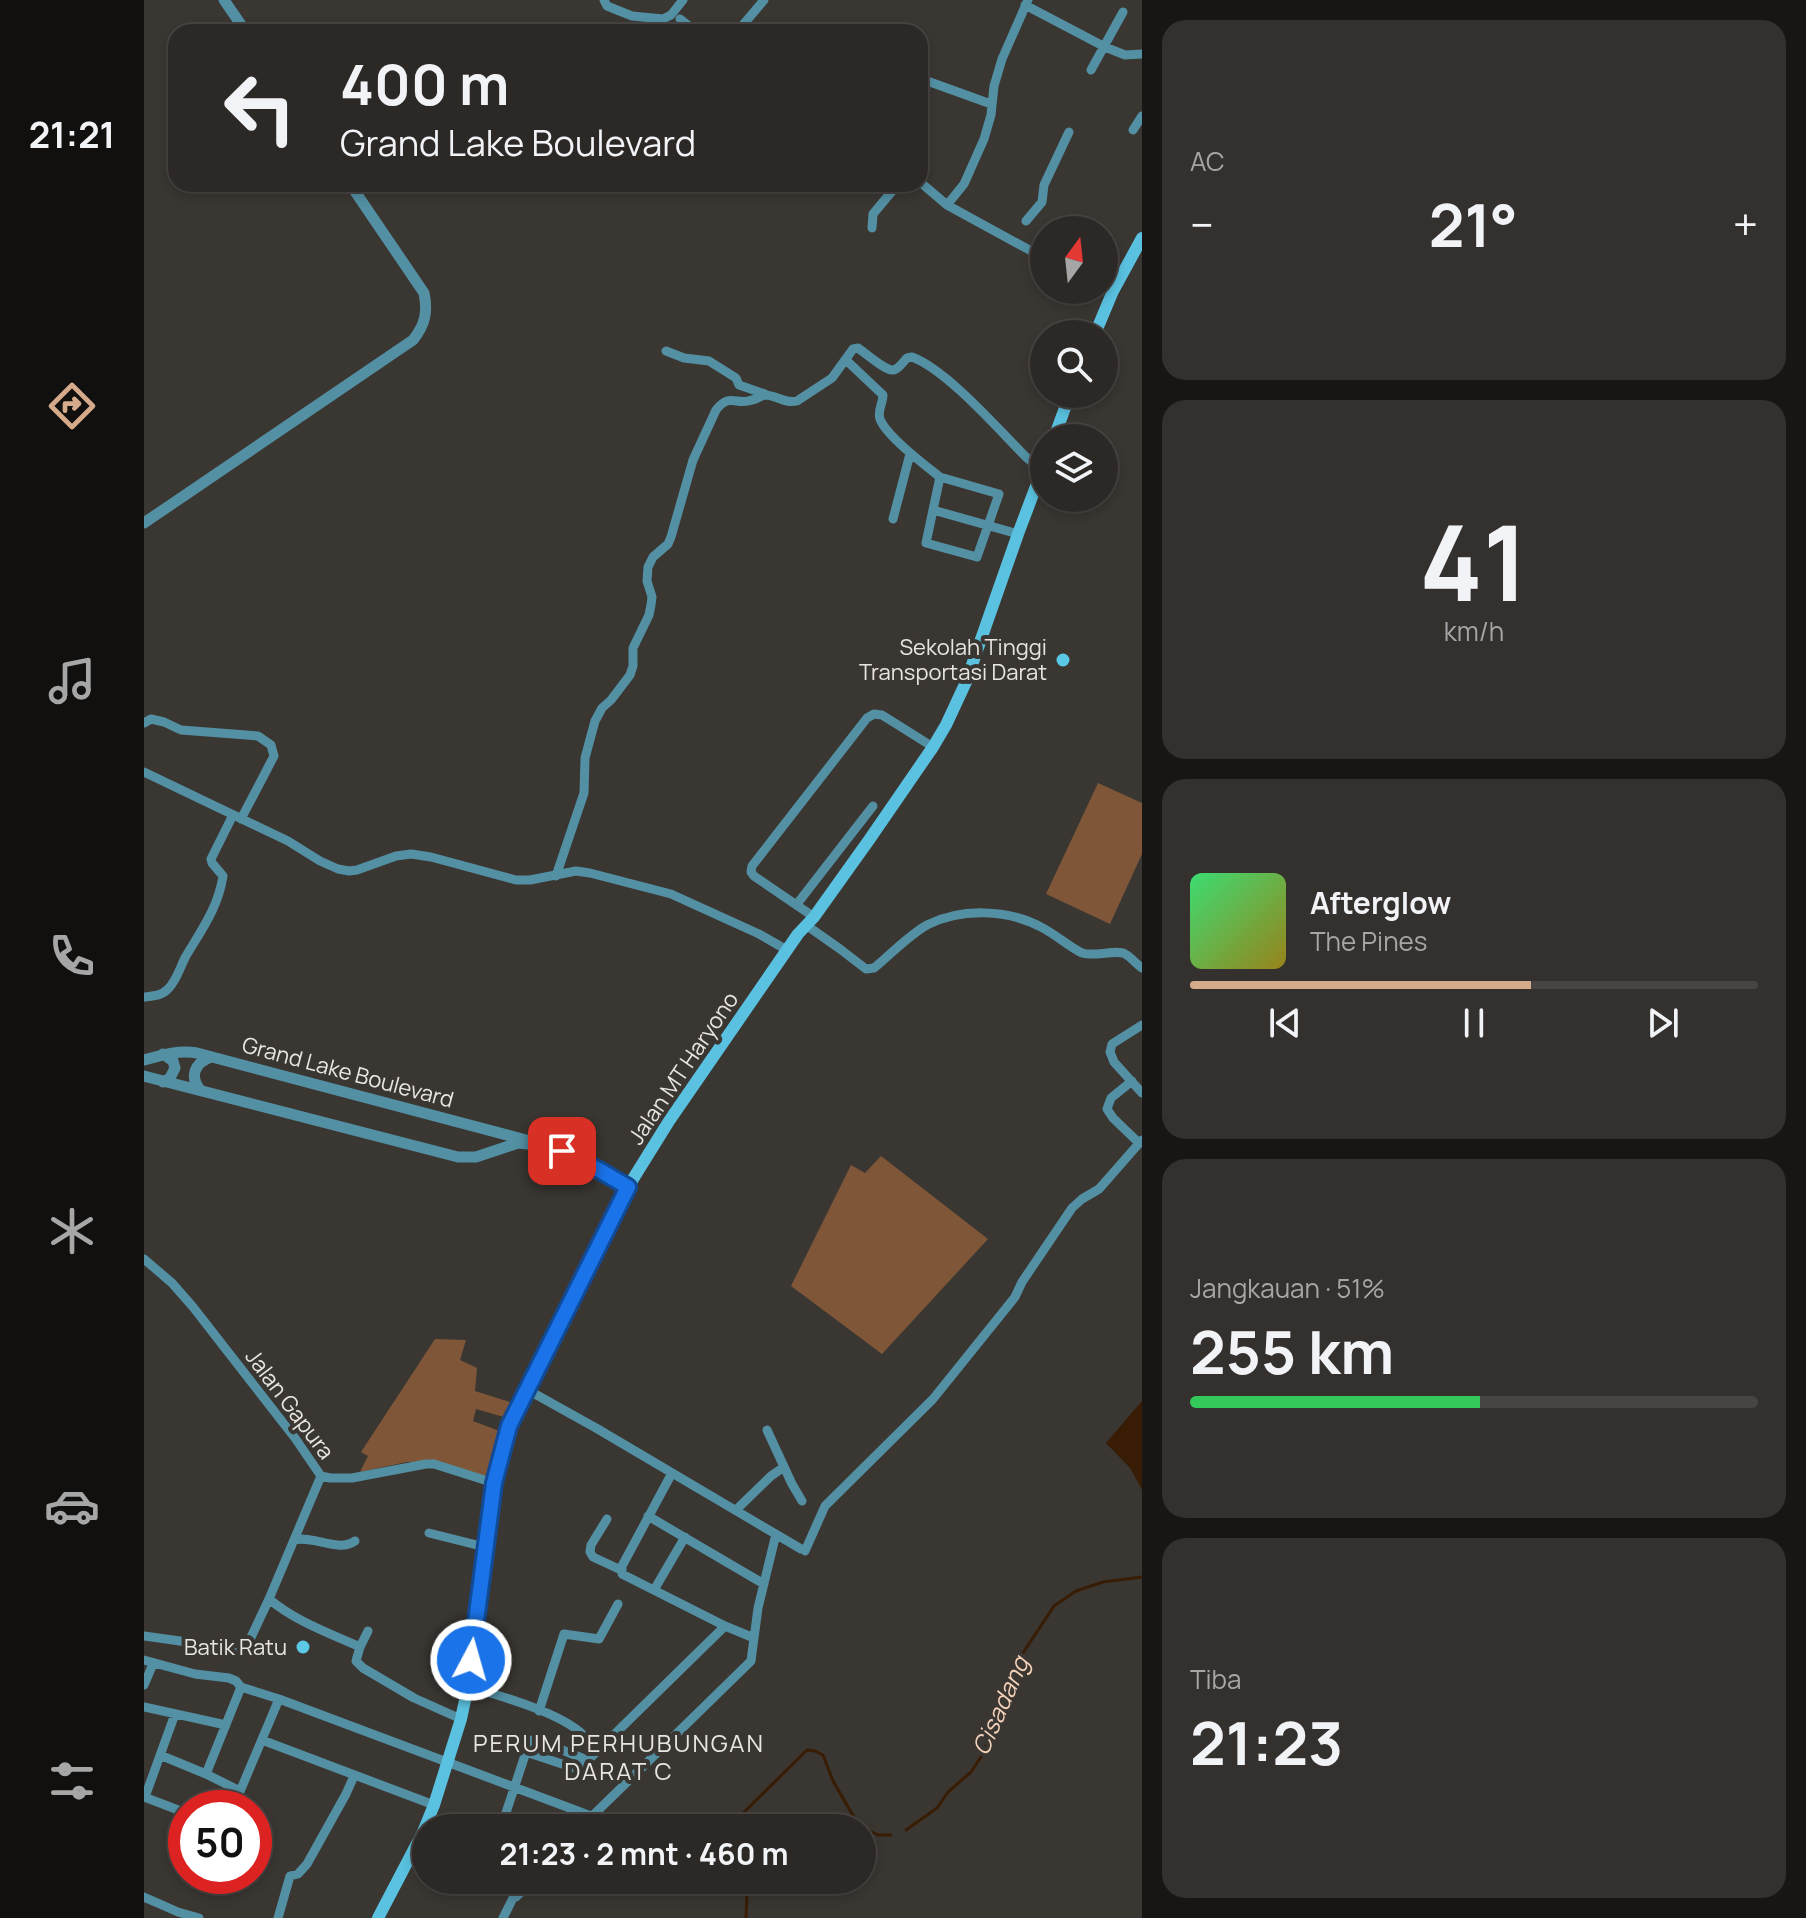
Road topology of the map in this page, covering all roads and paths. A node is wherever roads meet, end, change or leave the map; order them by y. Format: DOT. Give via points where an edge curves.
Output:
graph roads {
  1 [pos="224,0"];
  2 [pos="604,0"];
  3 [pos="683,0"];
  4 [pos="764,0"];
  5 [pos="1026,2"];
  6 [pos="1123,12"];
  7 [pos="680,19"];
  8 [pos="240,24"];
  9 [pos="687,24"];
  10 [pos="744,24"];
  11 [pos="1105,47"];
  12 [pos="1142,54"];
  13 [pos="1091,70"];
  14 [pos="928,82"];
  15 [pos="991,104"];
  16 [pos="1142,116"];
  17 [pos="1133,130"];
  18 [pos="1069,132"];
  19 [pos="928,189"];
  20 [pos="355,192"];
  21 [pos="891,192"];
  22 [pos="947,205"];
  23 [pos="1026,221"];
  24 [pos="872,228"];
  25 [pos="1142,238"];
  26 [pos="1030,250"];
  27 [pos="1118,275"];
  28 [pos="666,351"];
  29 [pos="846,360"];
  30 [pos="766,395"];
  31 [pos="910,454"];
  32 [pos="1030,460"];
  33 [pos="940,477"];
  34 [pos="1030,503"];
  35 [pos="933,510"];
  36 [pos="893,519"];
  37 [pos="144,523"];
  38 [pos="988,526"];
  39 [pos="1018,534"];
  40 [pos="144,723"];
  41 [pos="933,747"];
  42 [pos="144,772"];
  43 [pos="873,806"];
  44 [pos="237,817"];
  45 [pos="556,876"];
  46 [pos="797,904"];
  47 [pos="810,921"];
  48 [pos="787,950"];
  49 [pos="1142,968"];
  50 [pos="144,997"];
  51 [pos="1142,1025"];
  52 [pos="163,1054"];
  53 [pos="211,1057"];
  54 [pos="144,1060"];
  55 [pos="144,1076"];
  56 [pos="1132,1081"];
  57 [pos="163,1082"];
  58 [pos="201,1091"];
  59 [pos="1142,1093"];
  60 [pos="1141,1142"];
  61 [pos="541,1144"];
  62 [pos="628,1187"];
  63 [pos="144,1259"];
  64 [pos="526,1389"];
  65 [pos="767,1430"];
  66 [pos="784,1467"];
  67 [pos="672,1473"];
  68 [pos="321,1476"];
  69 [pos="494,1483"];
  70 [pos="802,1501"];
  71 [pos="736,1510"];
  72 [pos="648,1516"];
  73 [pos="607,1519"];
  74 [pos="429,1533"];
  75 [pos="776,1534"];
  76 [pos="685,1537"];
  77 [pos="294,1540"];
  78 [pos="355,1541"];
  79 [pos="485,1547"];
  80 [pos="621,1570"];
  81 [pos="764,1584"];
  82 [pos="654,1590"];
  83 [pos="269,1599"];
  84 [pos="618,1604"];
  85 [pos="725,1626"];
  86 [pos="368,1631"];
  87 [pos="144,1636"];
  88 [pos="754,1638"];
  89 [pos="360,1647"];
  90 [pos="148,1662"];
  91 [pos="144,1685"];
  92 [pos="468,1686"];
  93 [pos="241,1687"];
  94 [pos="279,1699"];
  95 [pos="144,1707"];
  96 [pos="539,1711"];
  97 [pos="175,1714"];
  98 [pos="461,1719"];
  99 [pos="226,1725"];
  100 [pos="262,1740"];
  101 [pos="598,1750"];
  102 [pos="160,1755"];
  103 [pos="448,1763"];
  104 [pos="206,1774"];
  105 [pos="354,1776"];
  106 [pos="513,1788"];
  107 [pos="238,1790"];
  108 [pos="240,1790"];
  109 [pos="145,1797"];
  110 [pos="434,1805"];
  111 [pos="168,1806"];
  112 [pos="505,1814"];
  113 [pos="585,1814"];
  114 [pos="593,1814"];
  115 [pos="515,1894"];
  116 [pos="518,1894"];
  117 [pos="144,1897"];
  118 [pos="512,1899"];
  119 [pos="381,1915"];
  120 [pos="198,1918"];
  121 [pos="278,1918"];
  122 [pos="503,1918"];
  1 -- 8 [label="street"];
  2 -- 3 [label="street" via="632,16 663,19"];
  4 -- 10 [label="street"];
  5 -- 11 [label="street"];
  5 -- 15 [label="street" via="1002,59"];
  6 -- 11 [label="street"];
  7 -- 9 [label="street"];
  11 -- 12 [label="street" via="1125,55"];
  11 -- 13 [label="street"];
  14 -- 15 [label="street"];
  15 -- 22 [label="street" via="984,139 964,184"];
  16 -- 17 [label="street"];
  18 -- 23 [label="street" via="1044,185 1042,202"];
  19 -- 22 [label="street"];
  20 -- 37 [label="street" via="424,293 426,314 419,333"];
  21 -- 24 [label="street" via="873,214"];
  22 -- 26 [label="street"];
  25 -- 27 [label="main road"];
  28 -- 30 [label="street" via="709,361 739,385"];
  29 -- 30 [label="street" via="832,378 797,401"];
  29 -- 31 [label="street" via="883,395 879,418"];
  29 -- 32 [label="street" via="858,348 892,370 907,358 918,359 953,385"];
  30 -- 45 [label="street" via="722,403 693,460 671,537 648,567 651,605 633,648 630,675 595,721 585,758 584,793"];
  31 -- 33 [label="street"];
  31 -- 36 [label="street"];
  33 -- 35 [label="street"];
  33 -- 38 [label="street" via="998,493"];
  34 -- 39 [label="main road, Jalan MT Haryono"];
  35 -- 38 [label="street"];
  35 -- 38 [label="street" via="927,545 977,557"];
  38 -- 39 [label="street"];
  39 -- 41 [label="main road, Jalan MT Haryono" via="966,682"];
  40 -- 44 [label="street" via="151,719 181,730 258,736 271,745 274,756"];
  41 -- 46 [label="street" via="882,715 867,718 752,866 754,876"];
  41 -- 47 [label="main road, Jalan MT Haryono"];
  42 -- 44 [label="street"];
  43 -- 46 [label="street"];
  44 -- 45 [label="street" via="338,869 357,870 411,854 516,880"];
  44 -- 50 [label="street" via="211,859 223,876 214,909 176,979 161,994"];
  45 -- 48 [label="street" via="590,873 671,894"];
  46 -- 47 [label="street"];
  47 -- 48 [label="main road, Jalan MT Haryono"];
  47 -- 49 [label="street" via="866,969 925,926 984,913 1024,919 1082,953 1120,952"];
  48 -- 62 [label="main road, Jalan MT Haryono"];
  51 -- 56 [label="street" via="1112,1044 1110,1052"];
  52 -- 53 [label="street, Grand Lake Boulevard" via="186,1051"];
  52 -- 54 [label="street, Grand Lake Boulevard"];
  52 -- 57 [label="street" via="175,1068"];
  53 -- 58 [label="street" via="196,1068"];
  53 -- 61 [label="street, Grand Lake Boulevard"];
  55 -- 57 [label="street, Grand Lake Boulevard"];
  56 -- 59 [label="street"];
  56 -- 60 [label="street" via="1111,1098 1107,1109"];
  57 -- 58 [label="street, Grand Lake Boulevard"];
  58 -- 61 [label="street, Grand Lake Boulevard" via="458,1157 476,1157 518,1143"];
  60 -- 75 [label="street" via="1099,1189 1072,1208 1015,1297 933,1399 825,1506 803,1550"];
  61 -- 62 [label="street, Grand Lake Boulevard"];
  62 -- 64 [label="main road, Jalan MT Haryono"];
  63 -- 68 [label="street, Jalan Gapura" via="193,1307"];
  64 -- 67 [label="street"];
  64 -- 69 [label="main road, Jalan MT Haryono" via="509,1426"];
  65 -- 66 [label="street"];
  66 -- 70 [label="street"];
  66 -- 71 [label="street"];
  67 -- 71 [label="street"];
  67 -- 72 [label="street"];
  68 -- 69 [label="street, Jalan Gapura" via="352,1478 434,1464"];
  68 -- 77 [label="street"];
  69 -- 79 [label="main road, Jalan MT Haryono"];
  71 -- 75 [label="street"];
  72 -- 76 [label="street"];
  72 -- 80 [label="street"];
  73 -- 80 [label="street" via="590,1552"];
  74 -- 79 [label="street"];
  75 -- 81 [label="street"];
  76 -- 81 [label="street"];
  76 -- 82 [label="street"];
  77 -- 78 [label="street" via="346,1546"];
  77 -- 83 [label="street"];
  79 -- 92 [label="main road, Jalan MT Haryono"];
  80 -- 82 [label="street"];
  81 -- 88 [label="street"];
  82 -- 85 [label="street"];
  83 -- 87 [label="street" via="241,1652"];
  83 -- 89 [label="street"];
  84 -- 96 [label="street" via="599,1639 564,1634"];
  85 -- 88 [label="street"];
  85 -- 101 [label="street"];
  86 -- 89 [label="street"];
  88 -- 114 [label="street" via="746,1667"];
  89 -- 98 [label="street" via="356,1661 363,1668"];
  90 -- 91 [label="street"];
  90 -- 93 [label="street" via="229,1678"];
  92 -- 96 [label="street"];
  92 -- 98 [label="main road, Jalan MT Haryono"];
  93 -- 94 [label="street"];
  93 -- 99 [label="street"];
  94 -- 100 [label="street"];
  94 -- 103 [label="street"];
  95 -- 97 [label="street"];
  96 -- 101 [label="street" via="578,1730"];
  97 -- 99 [label="street"];
  97 -- 102 [label="street"];
  98 -- 103 [label="main road, Jalan MT Haryono"];
  99 -- 104 [label="street"];
  100 -- 105 [label="street"];
  100 -- 108 [label="street"];
  101 -- 106 [label="street" via="574,1768 526,1752"];
  102 -- 104 [label="street"];
  102 -- 109 [label="street"];
  103 -- 106 [label="street"];
  103 -- 110 [label="main road, Jalan MT Haryono"];
  104 -- 107 [label="street"];
  105 -- 110 [label="street"];
  105 -- 121 [label="street" via="307,1864 290,1876"];
  106 -- 112 [label="street"];
  106 -- 113 [label="street"];
  109 -- 111 [label="street"];
  110 -- 119 [label="main road, Jalan MT Haryono"];
  115 -- 118 [label="street"];
  116 -- 118 [label="street"];
  117 -- 120 [label="street"];
  118 -- 122 [label="street"];
}
